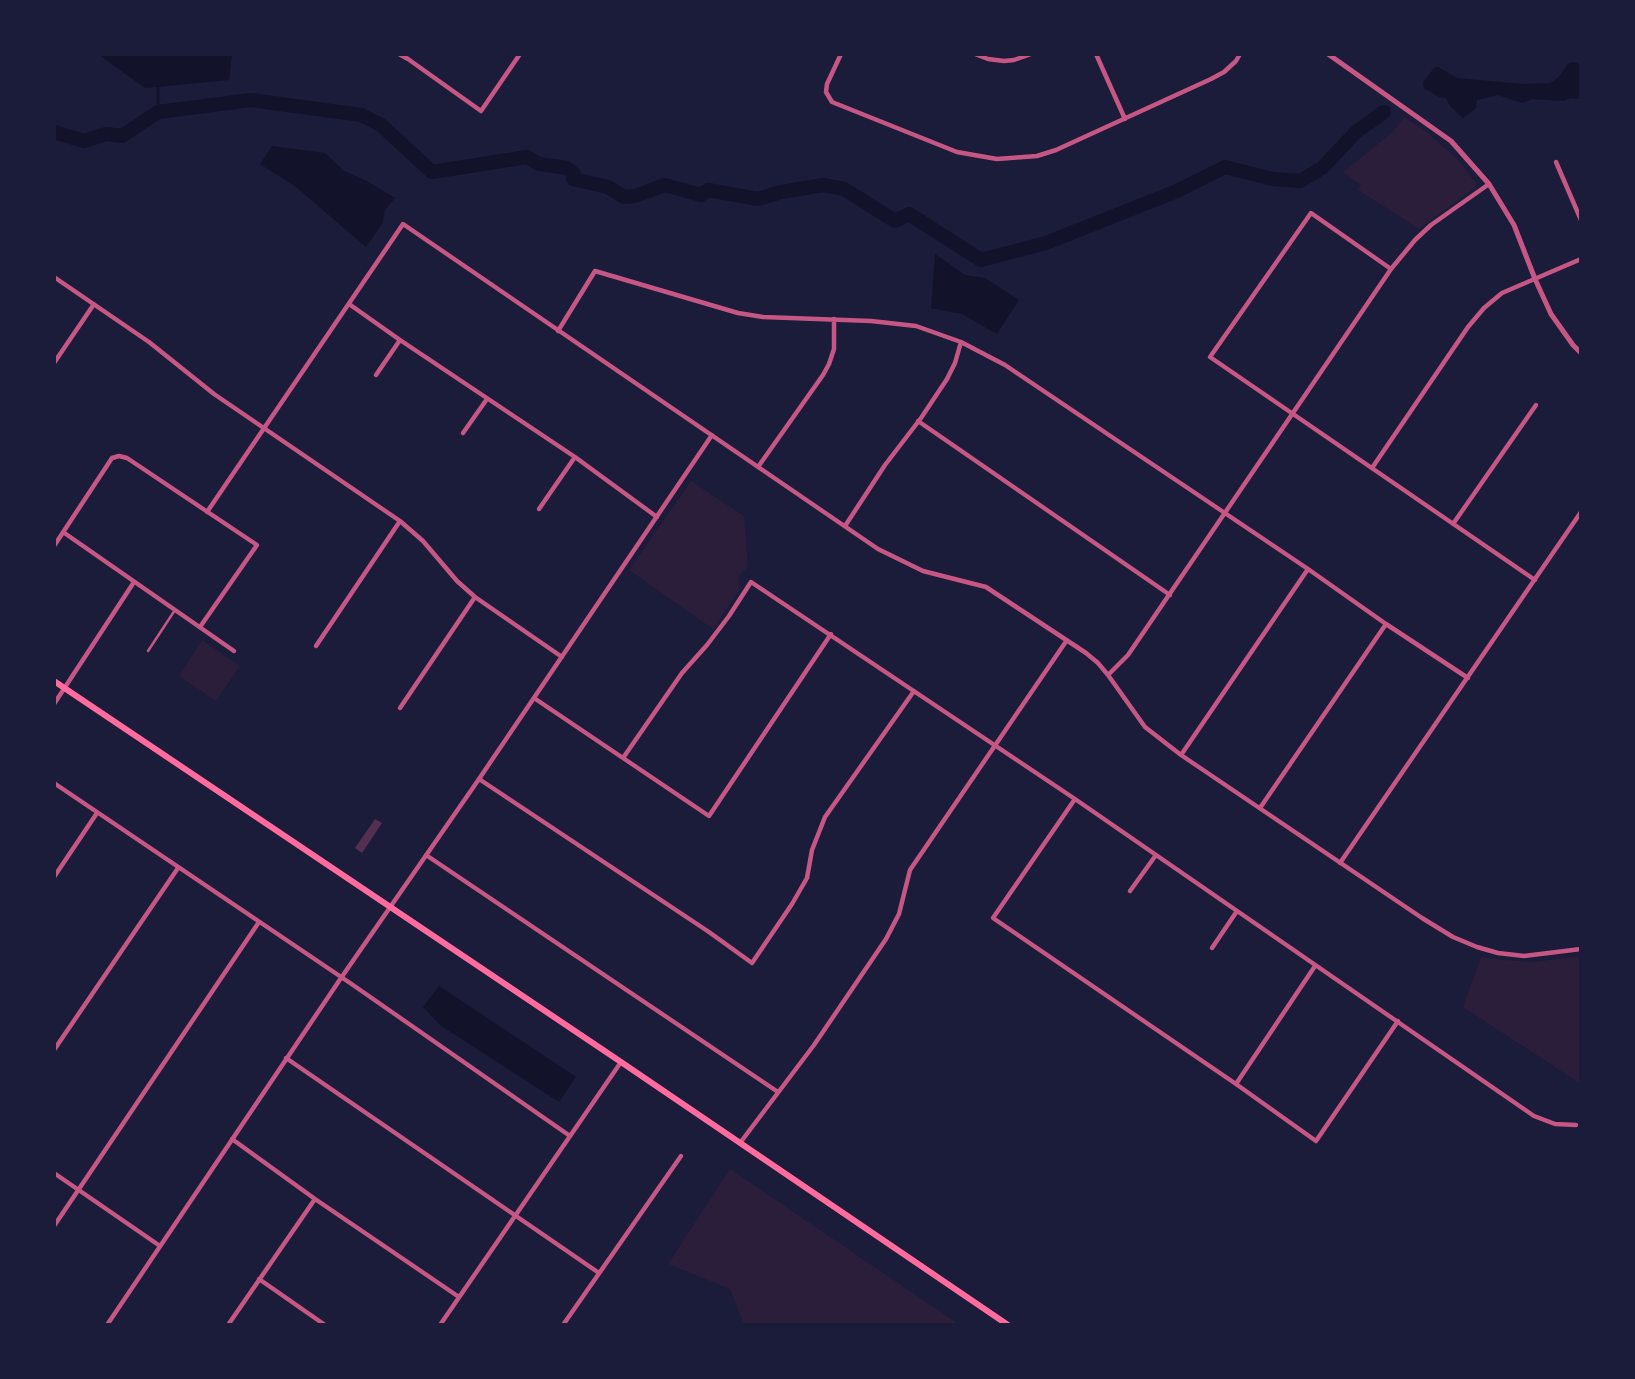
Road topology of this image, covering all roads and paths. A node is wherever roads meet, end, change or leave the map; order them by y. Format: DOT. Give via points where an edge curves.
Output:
graph roads {
  1 [pos="399,54"];
  2 [pos="520,54"];
  3 [pos="841,54"];
  4 [pos="975,54"];
  5 [pos="1031,54"];
  6 [pos="1096,54"];
  7 [pos="1240,54"];
  8 [pos="1328,54"];
  9 [pos="1125,118"];
  10 [pos="1556,162"];
  11 [pos="1489,184"];
  12 [pos="1581,220"];
  13 [pos="1581,260"];
  14 [pos="1391,269"];
  15 [pos="54,277"];
  16 [pos="1535,279"];
  17 [pos="94,304"];
  18 [pos="349,304"];
  19 [pos="834,319"];
  20 [pos="558,331"];
  21 [pos="400,340"];
  22 [pos="961,342"];
  23 [pos="1581,353"];
  24 [pos="54,363"];
  25 [pos="376,375"];
  26 [pos="487,398"];
  27 [pos="1536,405"];
  28 [pos="1292,414"];
  29 [pos="918,422"];
  30 [pos="264,428"];
  31 [pos="463,433"];
  32 [pos="712,435"];
  33 [pos="575,457"];
  34 [pos="758,467"];
  35 [pos="1372,468"];
  36 [pos="539,509"];
  37 [pos="207,512"];
  38 [pos="1581,512"];
  39 [pos="1225,513"];
  40 [pos="657,517"];
  41 [pos="400,521"];
  42 [pos="1453,524"];
  43 [pos="845,526"];
  44 [pos="63,532"];
  45 [pos="54,545"];
  46 [pos="1308,569"];
  47 [pos="1535,580"];
  48 [pos="134,582"];
  49 [pos="1170,595"];
  50 [pos="475,597"];
  51 [pos="175,610"];
  52 [pos="1386,624"];
  53 [pos="200,628"];
  54 [pos="831,634"];
  55 [pos="1067,640"];
  56 [pos="316,646"];
  57 [pos="148,651"];
  58 [pos="234,651"];
  59 [pos="562,657"];
  60 [pos="1108,675"];
  61 [pos="1468,678"];
  62 [pos="54,681"];
  63 [pos="65,688"];
  64 [pos="914,691"];
  65 [pos="534,698"];
  66 [pos="54,704"];
  67 [pos="400,708"];
  68 [pos="995,745"];
  69 [pos="1181,755"];
  70 [pos="623,758"];
  71 [pos="479,779"];
  72 [pos="54,783"];
  73 [pos="1074,799"];
  74 [pos="1260,808"];
  75 [pos="97,813"];
  76 [pos="426,855"];
  77 [pos="1156,855"];
  78 [pos="1340,863"];
  79 [pos="178,868"];
  80 [pos="54,877"];
  81 [pos="1130,891"];
  82 [pos="390,908"];
  83 [pos="1237,911"];
  84 [pos="259,922"];
  85 [pos="1212,948"];
  86 [pos="1581,949"];
  87 [pos="1315,966"];
  88 [pos="341,978"];
  89 [pos="1398,1021"];
  90 [pos="54,1051"];
  91 [pos="286,1058"];
  92 [pos="621,1062"];
  93 [pos="1236,1084"];
  94 [pos="778,1092"];
  95 [pos="1576,1125"];
  96 [pos="570,1136"];
  97 [pos="232,1139"];
  98 [pos="740,1143"];
  99 [pos="681,1156"];
  100 [pos="54,1173"];
  101 [pos="79,1190"];
  102 [pos="315,1199"];
  103 [pos="516,1216"];
  104 [pos="54,1226"];
  105 [pos="160,1246"];
  106 [pos="599,1273"];
  107 [pos="259,1279"];
  108 [pos="459,1297"];
  109 [pos="107,1325"];
  110 [pos="228,1325"];
  111 [pos="326,1325"];
  112 [pos="440,1325"];
  113 [pos="564,1325"];
  114 [pos="1008,1325"];
  1 -- 2 [label="street" via="481,111"];
  3 -- 9 [label="street" via="825,92 832,102 957,152 997,159 1037,156"];
  4 -- 5 [label="street" via="1004,61"];
  6 -- 9 [label="street"];
  7 -- 9 [label="street" via="1224,72"];
  8 -- 11 [label="street" via="1451,141"];
  10 -- 12 [label="street"];
  11 -- 14 [label="street" via="1431,225"];
  11 -- 16 [label="street" via="1514,225"];
  13 -- 16 [label="street"];
  14 -- 28 [label="street"];
  14 -- 28 [label="street" via="1311,213 1210,357"];
  15 -- 17 [label="street"];
  16 -- 23 [label="street" via="1551,314"];
  16 -- 35 [label="street" via="1502,293 1484,308"];
  17 -- 24 [label="street"];
  17 -- 30 [label="street"];
  18 -- 20 [label="street" via="403,224"];
  18 -- 21 [label="street"];
  18 -- 30 [label="street"];
  19 -- 20 [label="street" via="738,313 595,271"];
  19 -- 22 [label="street" via="916,326"];
  19 -- 34 [label="street" via="829,364"];
  20 -- 32 [label="street"];
  21 -- 25 [label="street"];
  21 -- 26 [label="street"];
  22 -- 29 [label="street" via="947,379"];
  22 -- 39 [label="street" via="1004,365"];
  26 -- 31 [label="street"];
  26 -- 33 [label="street"];
  27 -- 42 [label="street"];
  28 -- 35 [label="street"];
  28 -- 39 [label="street"];
  29 -- 43 [label="street"];
  29 -- 49 [label="street"];
  30 -- 37 [label="street"];
  30 -- 41 [label="street"];
  32 -- 34 [label="street"];
  32 -- 40 [label="street"];
  33 -- 36 [label="street"];
  33 -- 40 [label="street"];
  34 -- 43 [label="street"];
  35 -- 42 [label="street"];
  37 -- 44 [label="street" via="119,456 112,458"];
  37 -- 53 [label="street" via="257,545"];
  38 -- 47 [label="street"];
  39 -- 46 [label="street"];
  39 -- 49 [label="street"];
  40 -- 59 [label="street"];
  41 -- 50 [label="street"];
  41 -- 56 [label="street"];
  42 -- 47 [label="street"];
  43 -- 55 [label="street" via="923,571 986,587"];
  44 -- 45 [label="street"];
  44 -- 48 [label="street"];
  46 -- 52 [label="street"];
  46 -- 69 [label="street"];
  47 -- 61 [label="street"];
  48 -- 51 [label="street"];
  48 -- 63 [label="street"];
  49 -- 60 [label="street" via="1128,655"];
  50 -- 59 [label="street"];
  50 -- 67 [label="street"];
  51 -- 53 [label="street"];
  51 -- 57 [label="lane"];
  52 -- 61 [label="street"];
  52 -- 74 [label="street"];
  53 -- 58 [label="street"];
  54 -- 64 [label="street"];
  54 -- 70 [label="street" via="751,582"];
  54 -- 70 [label="street" via="709,816"];
  55 -- 60 [label="street"];
  55 -- 68 [label="street"];
  59 -- 65 [label="street"];
  60 -- 69 [label="street" via="1146,727"];
  61 -- 78 [label="street"];
  62 -- 63 [label="main road"];
  63 -- 66 [label="street"];
  63 -- 82 [label="main road"];
  64 -- 68 [label="street"];
  64 -- 71 [label="street" via="825,817 807,878 752,963"];
  65 -- 70 [label="street"];
  65 -- 71 [label="street"];
  68 -- 73 [label="street"];
  68 -- 94 [label="street" via="910,870 899,914 886,939"];
  69 -- 74 [label="street"];
  71 -- 76 [label="street"];
  72 -- 75 [label="street"];
  73 -- 77 [label="street"];
  73 -- 93 [label="street" via="993,918"];
  74 -- 78 [label="street"];
  75 -- 79 [label="street"];
  75 -- 80 [label="street"];
  76 -- 82 [label="street"];
  76 -- 94 [label="street"];
  77 -- 81 [label="street"];
  77 -- 83 [label="street"];
  78 -- 86 [label="street" via="1453,937 1477,947 1524,956"];
  79 -- 84 [label="street"];
  79 -- 90 [label="street"];
  82 -- 88 [label="street"];
  82 -- 92 [label="main road"];
  83 -- 85 [label="street"];
  83 -- 87 [label="street"];
  84 -- 88 [label="street"];
  84 -- 101 [label="street"];
  87 -- 89 [label="street"];
  87 -- 93 [label="street"];
  88 -- 91 [label="street"];
  88 -- 96 [label="street"];
  89 -- 93 [label="street" via="1316,1141"];
  89 -- 95 [label="street" via="1534,1116"];
  91 -- 97 [label="street"];
  91 -- 103 [label="street"];
  92 -- 96 [label="street"];
  92 -- 98 [label="main road"];
  94 -- 98 [label="street"];
  96 -- 103 [label="street"];
  97 -- 102 [label="street"];
  97 -- 105 [label="street"];
  98 -- 114 [label="main road"];
  99 -- 106 [label="street"];
  100 -- 101 [label="street"];
  101 -- 104 [label="street"];
  101 -- 105 [label="street"];
  102 -- 107 [label="street"];
  102 -- 108 [label="street"];
  103 -- 106 [label="street"];
  103 -- 108 [label="street"];
  105 -- 109 [label="street"];
  106 -- 113 [label="street"];
  107 -- 110 [label="street"];
  107 -- 111 [label="street"];
  108 -- 112 [label="street"];
}
